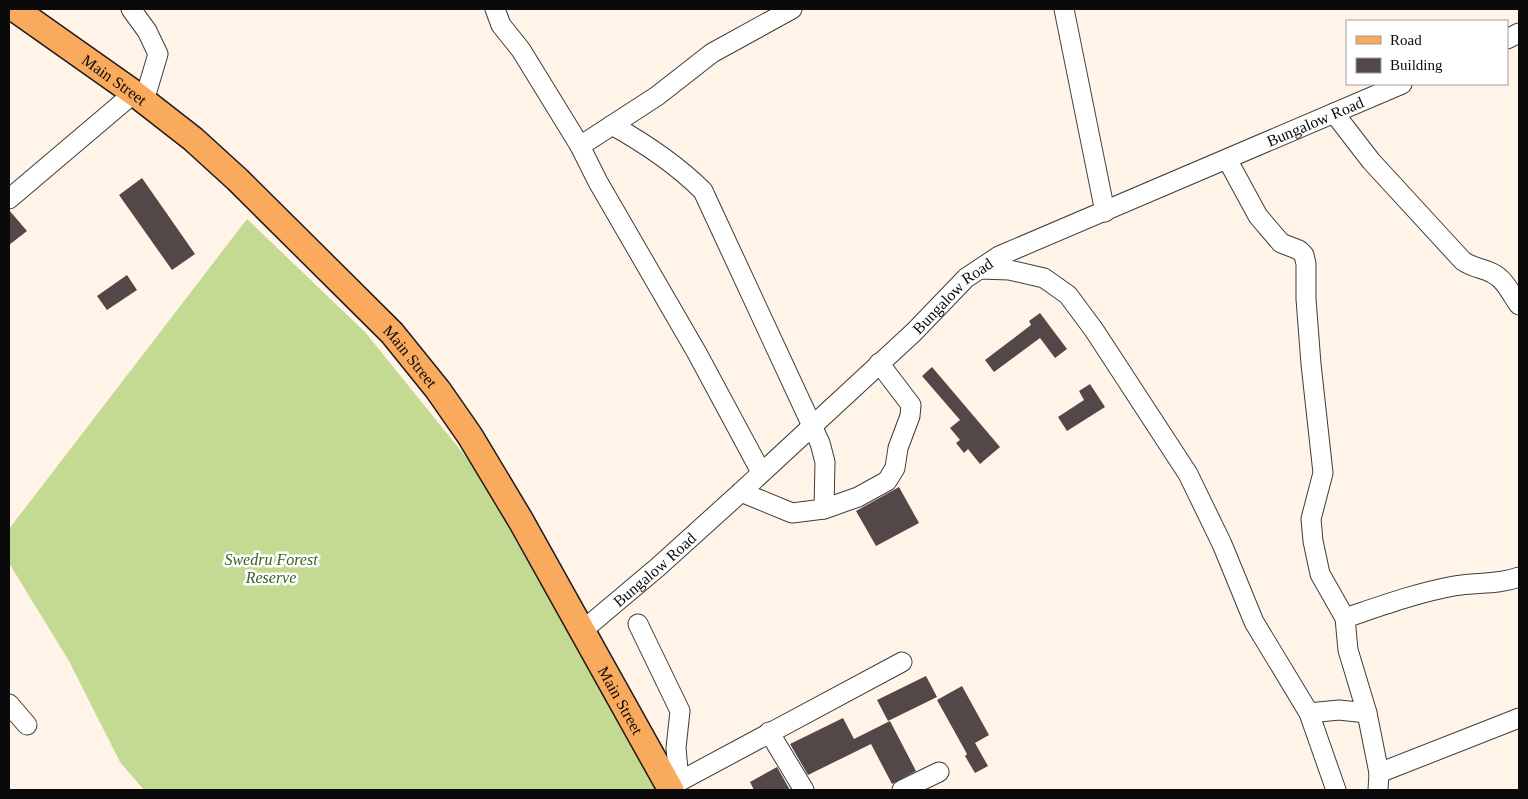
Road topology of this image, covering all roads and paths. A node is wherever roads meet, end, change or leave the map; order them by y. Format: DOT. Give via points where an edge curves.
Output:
graph roads {
  1 [pos="131,9"];
  2 [pos="495,9"];
  3 [pos="792,9"];
  4 [pos="1064,9"];
  5 [pos="29,13"];
  6 [pos="1400,85"];
  7 [pos="139,97"];
  8 [pos="1334,113"];
  9 [pos="612,125"];
  10 [pos="580,146"];
  11 [pos="1227,159"];
  12 [pos="9,199"];
  13 [pos="1105,212"];
  14 [pos="980,269"];
  15 [pos="1519,305"];
  16 [pos="879,363"];
  17 [pos="812,424"];
  18 [pos="761,472"];
  19 [pos="741,492"];
  20 [pos="824,509"];
  21 [pos="1519,578"];
  22 [pos="1345,618"];
  23 [pos="638,624"];
  24 [pos="582,631"];
  25 [pos="902,662"];
  26 [pos="9,704"];
  27 [pos="1309,713"];
  28 [pos="1367,713"];
  29 [pos="1519,718"];
  30 [pos="28,724"];
  31 [pos="769,732"];
  32 [pos="940,772"];
  33 [pos="1379,782"];
  34 [pos="673,786"];
  35 [pos="804,790"];
  36 [pos="902,790"];
  37 [pos="1336,790"];
  1 -- 7 [label="street" via="158,54"];
  2 -- 10 [label="street" via="501,25 521,50"];
  3 -- 9 [label="street" via="712,52 657,96"];
  4 -- 13 [label="street"];
  5 -- 7 [label="main road, Main Street"];
  6 -- 8 [label="street, Bungalow Road"];
  7 -- 12 [label="street"];
  7 -- 24 [label="main road, Main Street" via="238,180 392,333 470,436 522,521"];
  8 -- 11 [label="street, Bungalow Road"];
  8 -- 15 [label="street" via="1371,160 1463,262 1494,274 1503,281"];
  9 -- 10 [label="street"];
  9 -- 17 [label="street" via="679,167 703,191"];
  10 -- 18 [label="street"];
  11 -- 13 [label="street, Bungalow Road"];
  11 -- 22 [label="street" via="1258,216 1281,243 1299,250 1304,256 1310,364 1323,473 1311,519 1312,541 1320,574"];
  13 -- 14 [label="street, Bungalow Road" via="999,256"];
  14 -- 16 [label="street, Bungalow Road" via="966,278"];
  14 -- 27 [label="street" via="1009,270 1044,278 1068,295 1188,474 1222,544 1254,622"];
  16 -- 17 [label="street, Bungalow Road"];
  16 -- 20 [label="street" via="911,405 895,468 887,481 858,497"];
  17 -- 18 [label="street, Bungalow Road"];
  17 -- 20 [label="street" via="825,462"];
  18 -- 19 [label="street, Bungalow Road"];
  19 -- 20 [label="street" via="792,513"];
  19 -- 24 [label="street, Bungalow Road" via="658,568"];
  21 -- 22 [label="street" via="1455,586 1402,598"];
  22 -- 28 [label="street" via="1348,650"];
  23 -- 34 [label="street" via="680,711"];
  24 -- 34 [label="main road, Main Street"];
  25 -- 31 [label="street"];
  26 -- 30 [label="street"];
  27 -- 28 [label="street" via="1339,710"];
  27 -- 37 [label="street"];
  28 -- 33 [label="street"];
  29 -- 33 [label="street"];
  31 -- 34 [label="street"];
  31 -- 35 [label="street"];
  32 -- 36 [label="street"];
}
